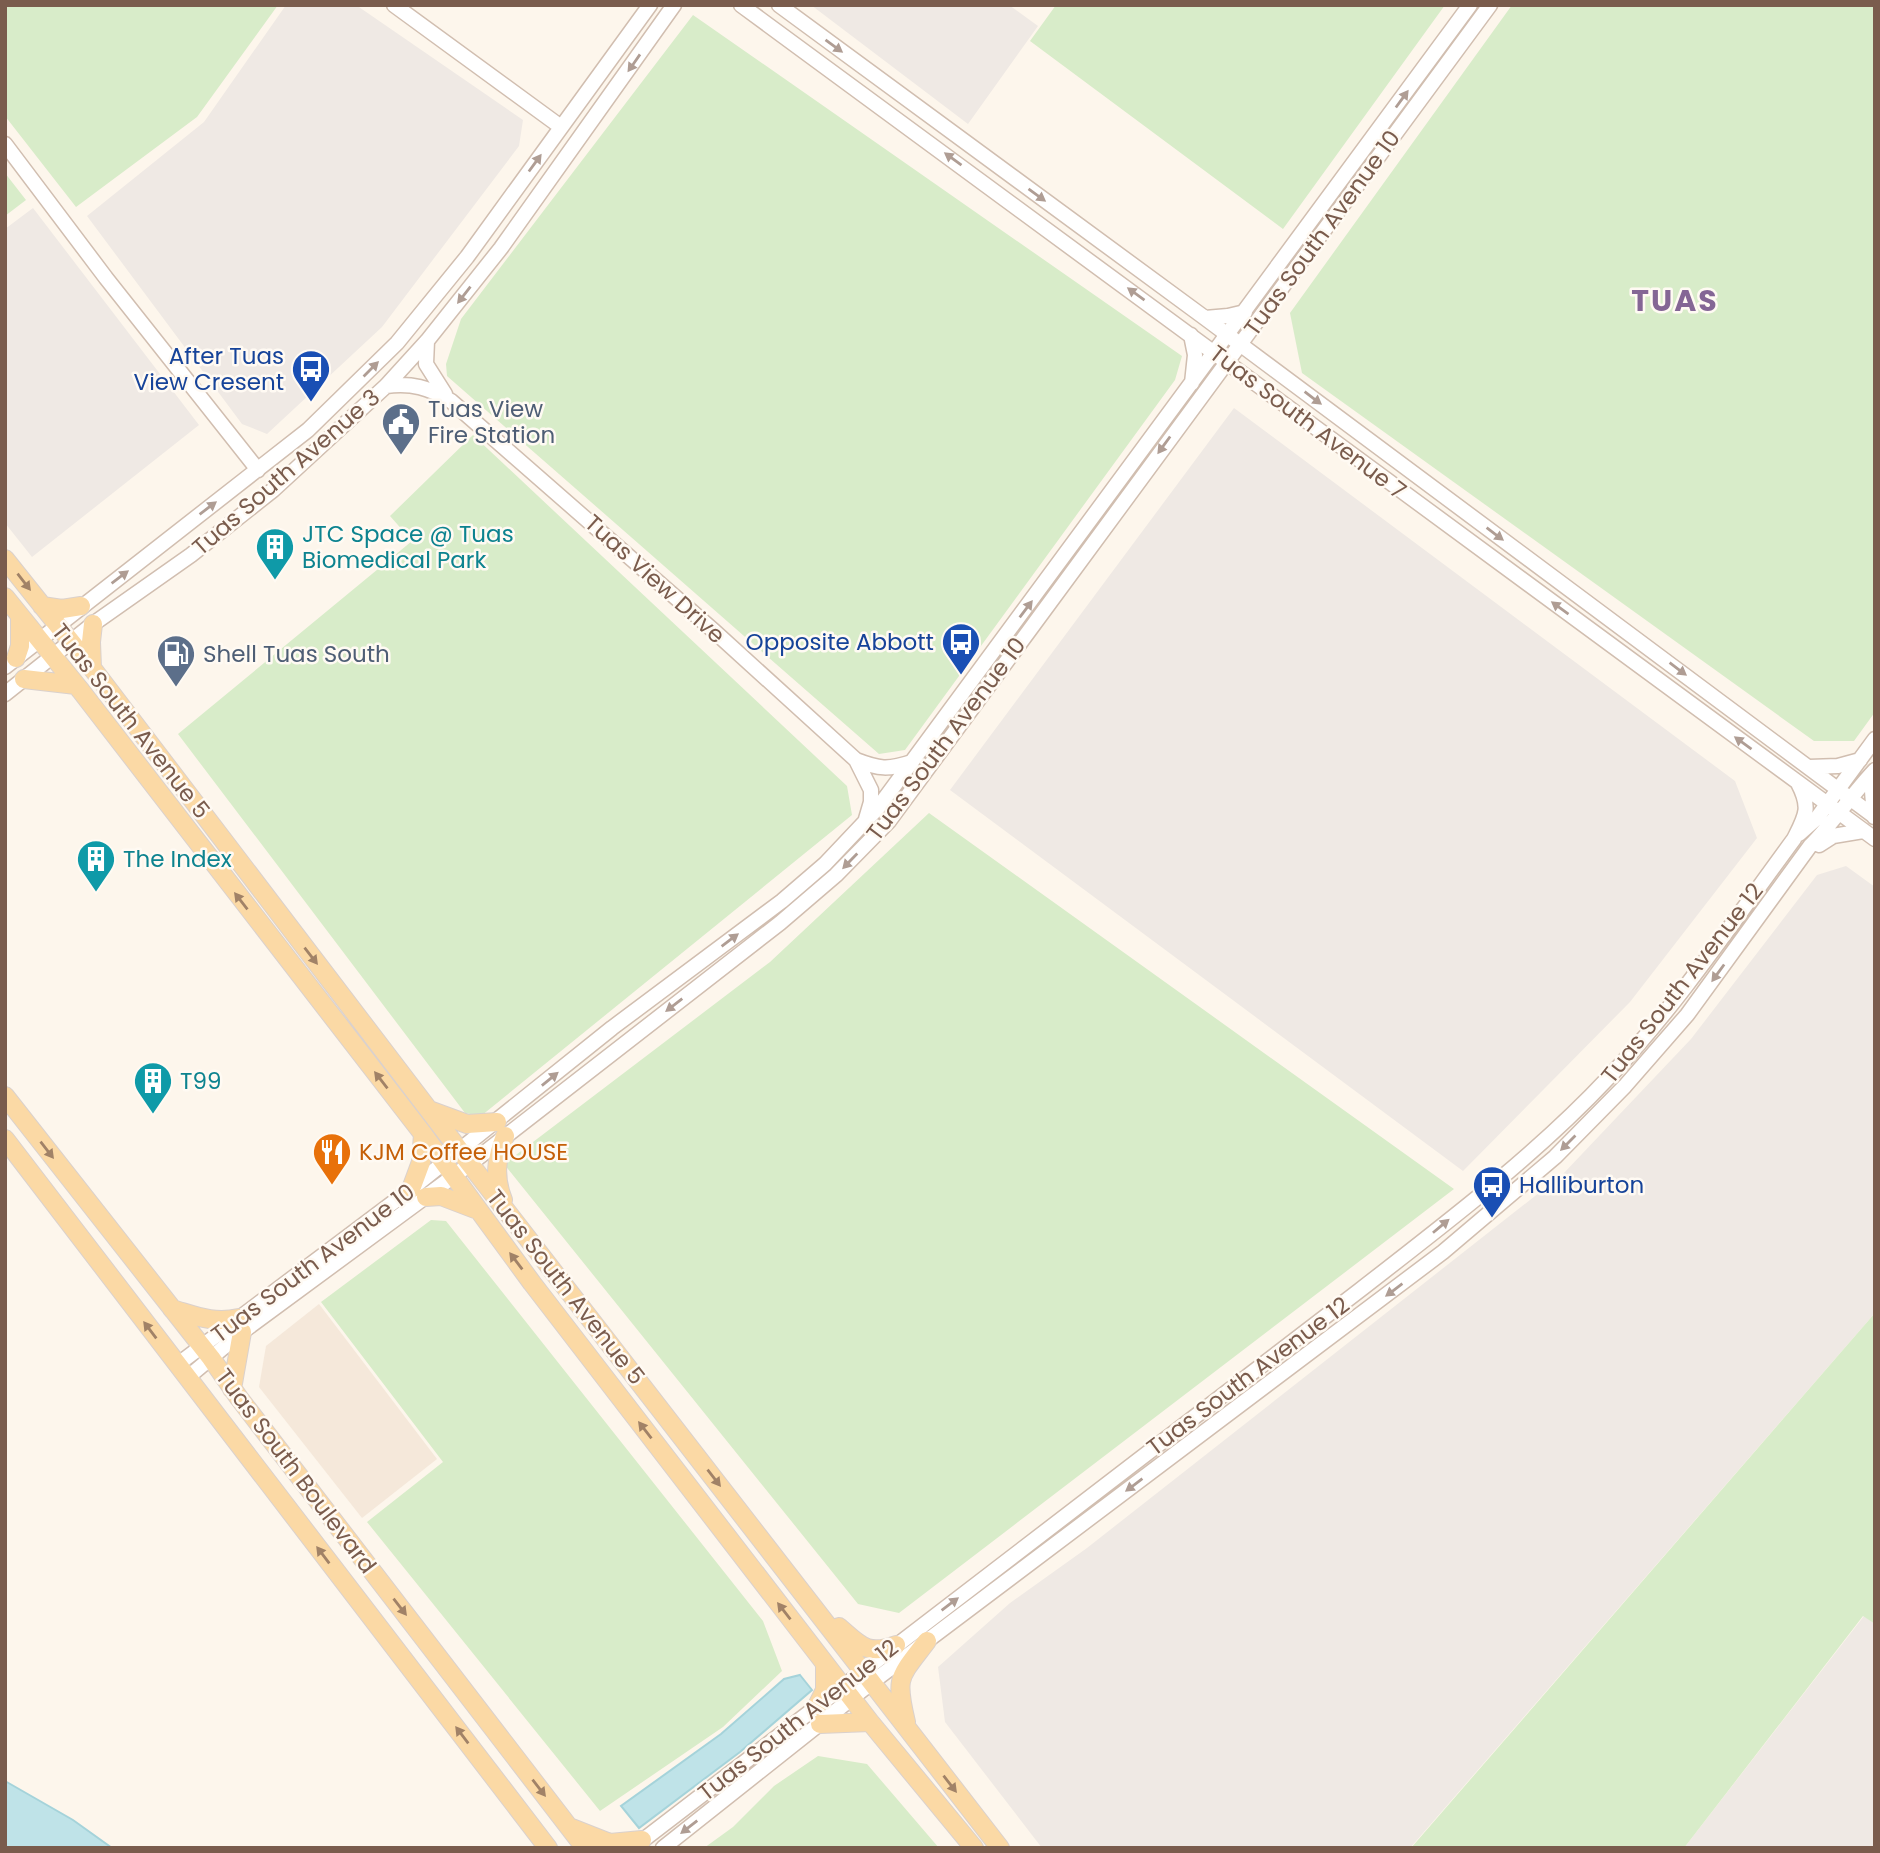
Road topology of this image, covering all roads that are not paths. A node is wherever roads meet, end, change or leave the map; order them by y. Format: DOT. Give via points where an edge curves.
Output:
graph roads {
  1 [pos="394,5"];
  2 [pos="650,5"];
  3 [pos="741,5"];
  4 [pos="779,5"];
  5 [pos="1470,5"];
  6 [pos="1490,5"];
  7 [pos="674,6"];
  8 [pos="561,127"];
  9 [pos="5,144"];
  10 [pos="1205,318"];
  11 [pos="1250,318"];
  12 [pos="1191,335"];
  13 [pos="1234,340"];
  14 [pos="427,341"];
  15 [pos="1221,357"];
  16 [pos="1258,357"];
  17 [pos="1259,385"];
  18 [pos="386,386"];
  19 [pos="1198,387"];
  20 [pos="451,401"];
  21 [pos="323,418"];
  22 [pos="342,427"];
  23 [pos="258,470"];
  24 [pos="5,559"];
  25 [pos="5,597"];
  26 [pos="42,606"];
  27 [pos="82,606"];
  28 [pos="20,616"];
  29 [pos="93,624"];
  30 [pos="57,625"];
  31 [pos="39,640"];
  32 [pos="71,642"];
  33 [pos="52,657"];
  34 [pos="11,662"];
  35 [pos="92,668"];
  36 [pos="24,679"];
  37 [pos="76,685"];
  38 [pos="5,694"];
  39 [pos="1875,740"];
  40 [pos="856,760"];
  41 [pos="1860,760"];
  42 [pos="912,762"];
  43 [pos="1809,766"];
  44 [pos="1875,772"];
  45 [pos="1798,783"];
  46 [pos="1844,793"];
  47 [pos="1833,809"];
  48 [pos="1875,817"];
  49 [pos="865,822"];
  50 [pos="1869,835"];
  51 [pos="1796,837"];
  52 [pos="1807,853"];
  53 [pos="5,1096"];
  54 [pos="429,1110"];
  55 [pos="500,1129"];
  56 [pos="423,1134"];
  57 [pos="5,1139"];
  58 [pos="465,1157"];
  59 [pos="448,1170"];
  60 [pos="419,1193"];
  61 [pos="478,1210"];
  62 [pos="507,1211"];
  63 [pos="172,1309"];
  64 [pos="240,1325"];
  65 [pos="206,1352"];
  66 [pos="182,1371"];
  67 [pos="233,1389"];
  68 [pos="812,1604"];
  69 [pos="927,1641"];
  70 [pos="896,1645"];
  71 [pos="825,1665"];
  72 [pos="866,1677"];
  73 [pos="847,1692"];
  74 [pos="818,1715"];
  75 [pos="870,1722"];
  76 [pos="908,1730"];
  77 [pos="569,1826"];
  78 [pos="637,1844"];
  79 [pos="548,1848"];
  80 [pos="585,1848"];
  81 [pos="663,1848"];
  82 [pos="974,1848"];
  83 [pos="1000,1848"];
  1 -- 8 [label="street"];
  2 -- 8 [label="street, Tuas South Avenue 3"];
  12 -- 3 [label="street, Tuas South Avenue 7, one-way"];
  4 -- 10 [label="street, Tuas South Avenue 7, one-way"];
  11 -- 5 [label="street, Tuas South Avenue 10, one-way"];
  6 -- 11 [label="street, Tuas South Avenue 10"];
  7 -- 14 [label="street, Tuas South Avenue 3, one-way" via="501,248"];
  21 -- 8 [label="street, Tuas South Avenue 3, one-way" via="411,328"];
  9 -- 23 [label="street"];
  10 -- 11 [label="street"];
  10 -- 13 [label="street, Tuas South Avenue 7"];
  11 -- 13 [label="street, Tuas South Avenue 10"];
  11 -- 16 [label="street"];
  12 -- 15 [label="street, Tuas South Avenue 7"];
  12 -- 19 [label="street"];
  13 -- 15 [label="street, Tuas South Avenue 10"];
  13 -- 16 [label="street, Tuas South Avenue 7"];
  14 -- 18 [label="street, Tuas South Avenue 3"];
  14 -- 20 [label="street, Tuas View Drive" via="426,364"];
  15 -- 17 [label="street, Tuas South Avenue 7"];
  15 -- 19 [label="street, Tuas South Avenue 10"];
  16 -- 43 [label="street, Tuas South Avenue 7, one-way"];
  17 -- 19 [label="street" via="1237,376"];
  45 -- 17 [label="street, Tuas South Avenue 7, one-way"];
  18 -- 20 [label="street, Tuas View Drive" via="417,385"];
  18 -- 22 [label="street, Tuas South Avenue 3"];
  42 -- 19 [label="street, Tuas South Avenue 10, one-way"];
  19 -- 55 [label="street, Tuas South Avenue 10, one-way" via="889,821 780,923"];
  20 -- 40 [label="street, Tuas View Drive"];
  21 -- 22 [label="street"];
  21 -- 23 [label="street, Tuas South Avenue 3"];
  22 -- 29 [label="street, Tuas South Avenue 3" via="191,555"];
  27 -- 23 [label="street, Tuas South Avenue 3, one-way"];
  24 -- 26 [label="main road, Tuas South Avenue 5, one-way"];
  25 -- 28 [label="main road, Tuas South Avenue 5"];
  26 -- 27 [label="main road"];
  26 -- 30 [label="main road, Tuas South Avenue 5"];
  27 -- 30 [label="street, Tuas South Avenue 3"];
  28 -- 31 [label="main road, Tuas South Avenue 5"];
  28 -- 34 [label="main road" via="20,646"];
  29 -- 32 [label="street, Tuas South Avenue 3"];
  29 -- 35 [label="main road"];
  30 -- 31 [label="street, Tuas South Avenue 3"];
  30 -- 32 [label="main road, Tuas South Avenue 5"];
  31 -- 33 [label="main road, Tuas South Avenue 5"];
  31 -- 34 [label="street, Tuas South Avenue 3"];
  32 -- 33 [label="street, Tuas South Avenue 3"];
  32 -- 35 [label="main road, Tuas South Avenue 5"];
  33 -- 36 [label="street, Tuas South Avenue 3"];
  33 -- 37 [label="main road, Tuas South Avenue 5"];
  35 -- 54 [label="main road, Tuas South Avenue 5, one-way"];
  36 -- 37 [label="main road"];
  36 -- 38 [label="street, Tuas South Avenue 3"];
  56 -- 37 [label="main road, Tuas South Avenue 5, one-way"];
  39 -- 41 [label="street, Tuas South Avenue 12"];
  40 -- 42 [label="street, Tuas View Drive" via="883,769"];
  40 -- 49 [label="street, Tuas View Drive" via="871,790"];
  41 -- 43 [label="street"];
  41 -- 46 [label="street, Tuas South Avenue 12"];
  42 -- 49 [label="street, Tuas South Avenue 10"];
  43 -- 46 [label="street, Tuas South Avenue 7"];
  44 -- 46 [label="street, Tuas South Avenue 12"];
  44 -- 48 [label="street"];
  45 -- 47 [label="street, Tuas South Avenue 7"];
  45 -- 51 [label="street" via="1807,807"];
  46 -- 47 [label="street, Tuas South Avenue 12"];
  46 -- 48 [label="street, Tuas South Avenue 7"];
  47 -- 50 [label="street, Tuas South Avenue 7"];
  47 -- 51 [label="street, Tuas South Avenue 12"];
  47 -- 52 [label="street, Tuas South Avenue 12"];
  55 -- 49 [label="street, Tuas South Avenue 10, one-way" via="612,1028 782,901"];
  50 -- 52 [label="street" via="1826,838"];
  51 -- 52 [label="street" via="1808,840"];
  70 -- 51 [label="street, Tuas South Avenue 12, one-way" via="1399,1259 1543,1142 1610,1077 1714,950"];
  52 -- 69 [label="street, Tuas South Avenue 12, one-way" via="1687,1015 1555,1157 1443,1252"];
  53 -- 63 [label="main road, Tuas South Boulevard, one-way"];
  54 -- 55 [label="main road" via="467,1124"];
  54 -- 58 [label="main road, Tuas South Avenue 5"];
  55 -- 58 [label="street, Tuas South Avenue 10"];
  55 -- 62 [label="main road" via="496,1169"];
  56 -- 59 [label="main road, Tuas South Avenue 5"];
  56 -- 60 [label="main road"];
  66 -- 57 [label="main road, Tuas South Boulevard, one-way"];
  58 -- 59 [label="street, Tuas South Avenue 10"];
  58 -- 62 [label="main road, Tuas South Avenue 5"];
  59 -- 60 [label="street, Tuas South Avenue 10"];
  59 -- 61 [label="main road, Tuas South Avenue 5"];
  60 -- 61 [label="main road"];
  60 -- 64 [label="street, Tuas South Avenue 10"];
  71 -- 61 [label="main road, Tuas South Avenue 5, one-way"];
  62 -- 68 [label="main road, Tuas South Avenue 5, one-way"];
  63 -- 64 [label="main road"];
  63 -- 65 [label="main road, Tuas South Boulevard"];
  64 -- 65 [label="street, Tuas South Avenue 10"];
  64 -- 67 [label="main road"];
  65 -- 66 [label="street, Tuas South Avenue 10"];
  65 -- 67 [label="main road, Tuas South Boulevard"];
  79 -- 66 [label="main road, Tuas South Boulevard, one-way"];
  67 -- 77 [label="main road, Tuas South Boulevard, one-way"];
  68 -- 70 [label="main road" via="866,1649"];
  68 -- 72 [label="main road, Tuas South Avenue 5"];
  69 -- 72 [label="street, Tuas South Avenue 12"];
  69 -- 76 [label="main road" via="900,1680 898,1692"];
  70 -- 72 [label="street, Tuas South Avenue 12"];
  71 -- 73 [label="main road, Tuas South Avenue 5"];
  71 -- 74 [label="main road"];
  72 -- 73 [label="street, Tuas South Avenue 12"];
  72 -- 76 [label="main road, Tuas South Avenue 5"];
  73 -- 74 [label="street, Tuas South Avenue 12"];
  73 -- 75 [label="main road, Tuas South Avenue 5"];
  74 -- 75 [label="main road"];
  74 -- 78 [label="street, Tuas South Avenue 12"];
  74 -- 81 [label="street, Tuas South Avenue 12, one-way"];
  75 -- 82 [label="main road, Tuas South Avenue 5"];
  76 -- 83 [label="main road, Tuas South Avenue 5, one-way"];
  77 -- 78 [label="main road" via="610,1843"];
  77 -- 80 [label="main road, Tuas South Boulevard"];
}
